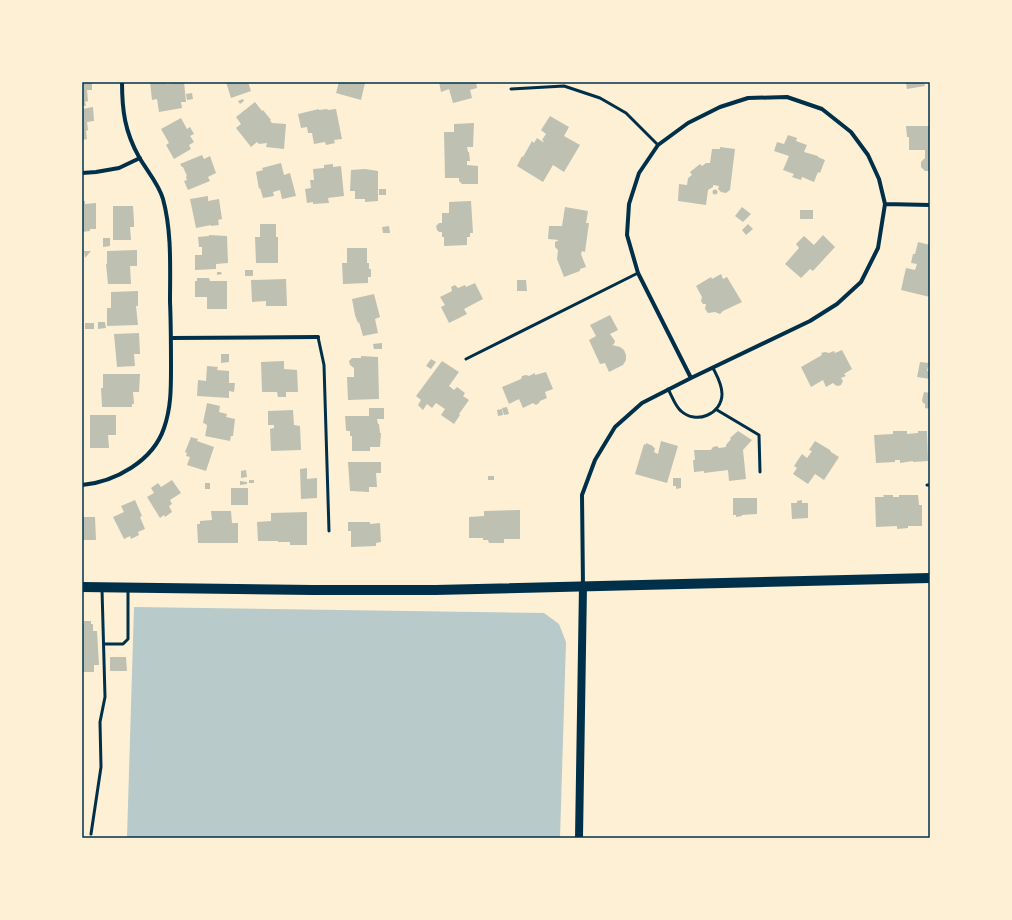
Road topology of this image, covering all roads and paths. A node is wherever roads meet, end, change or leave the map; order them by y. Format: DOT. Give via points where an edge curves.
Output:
graph roads {
  1 [pos="122,82"];
  2 [pos="511,89"];
  3 [pos="658,145"];
  4 [pos="140,158"];
  5 [pos="82,173"];
  6 [pos="884,204"];
  7 [pos="930,205"];
  8 [pos="638,273"];
  9 [pos="318,337"];
  10 [pos="171,338"];
  11 [pos="466,359"];
  12 [pos="713,368"];
  13 [pos="691,378"];
  14 [pos="668,390"];
  15 [pos="717,410"];
  16 [pos="760,472"];
  17 [pos="82,485"];
  18 [pos="329,531"];
  19 [pos="930,578"];
  20 [pos="583,586"];
  21 [pos="82,587"];
  22 [pos="102,587"];
  23 [pos="128,588"];
  24 [pos="104,644"];
  25 [pos="91,834"];
  26 [pos="579,838"];
  1 -- 4 [label="street" via="122,108 128,135"];
  2 -- 3 [label="lane" via="564,86 600,98 626,113"];
  3 -- 6 [label="street" via="688,123 720,107 748,98 787,97 822,109 851,132 868,155 877,173"];
  3 -- 8 [label="street" via="639,173 629,204 627,235"];
  4 -- 5 [label="street" via="119,168"];
  4 -- 10 [label="street" via="163,198 168,226"];
  6 -- 7 [label="street"];
  6 -- 12 [label="street" via="878,248 861,282 837,304 810,321"];
  8 -- 11 [label="lane"];
  8 -- 13 [label="street"];
  9 -- 10 [label="street"];
  9 -- 18 [label="lane" via="324,365"];
  10 -- 17 [label="street" via="170,402 164,429 154,447 139,463 122,474 103,482"];
  12 -- 13 [label="street"];
  12 -- 15 [label="lane" via="722,389"];
  13 -- 14 [label="street"];
  14 -- 15 [label="lane" via="680,411 686,415 700,417"];
  14 -- 20 [label="street" via="642,403 615,427 595,460 582,495"];
  15 -- 16 [label="lane" via="759,435"];
  19 -- 20 [label="main road"];
  20 -- 23 [label="main road" via="435,590"];
  20 -- 26 [label="main road"];
  21 -- 22 [label="main road"];
  22 -- 23 [label="main road"];
  22 -- 24 [label="lane"];
  23 -- 24 [label="lane" via="128,639 123,644"];
  24 -- 25 [label="lane" via="105,697 100,722 101,767"];
}
